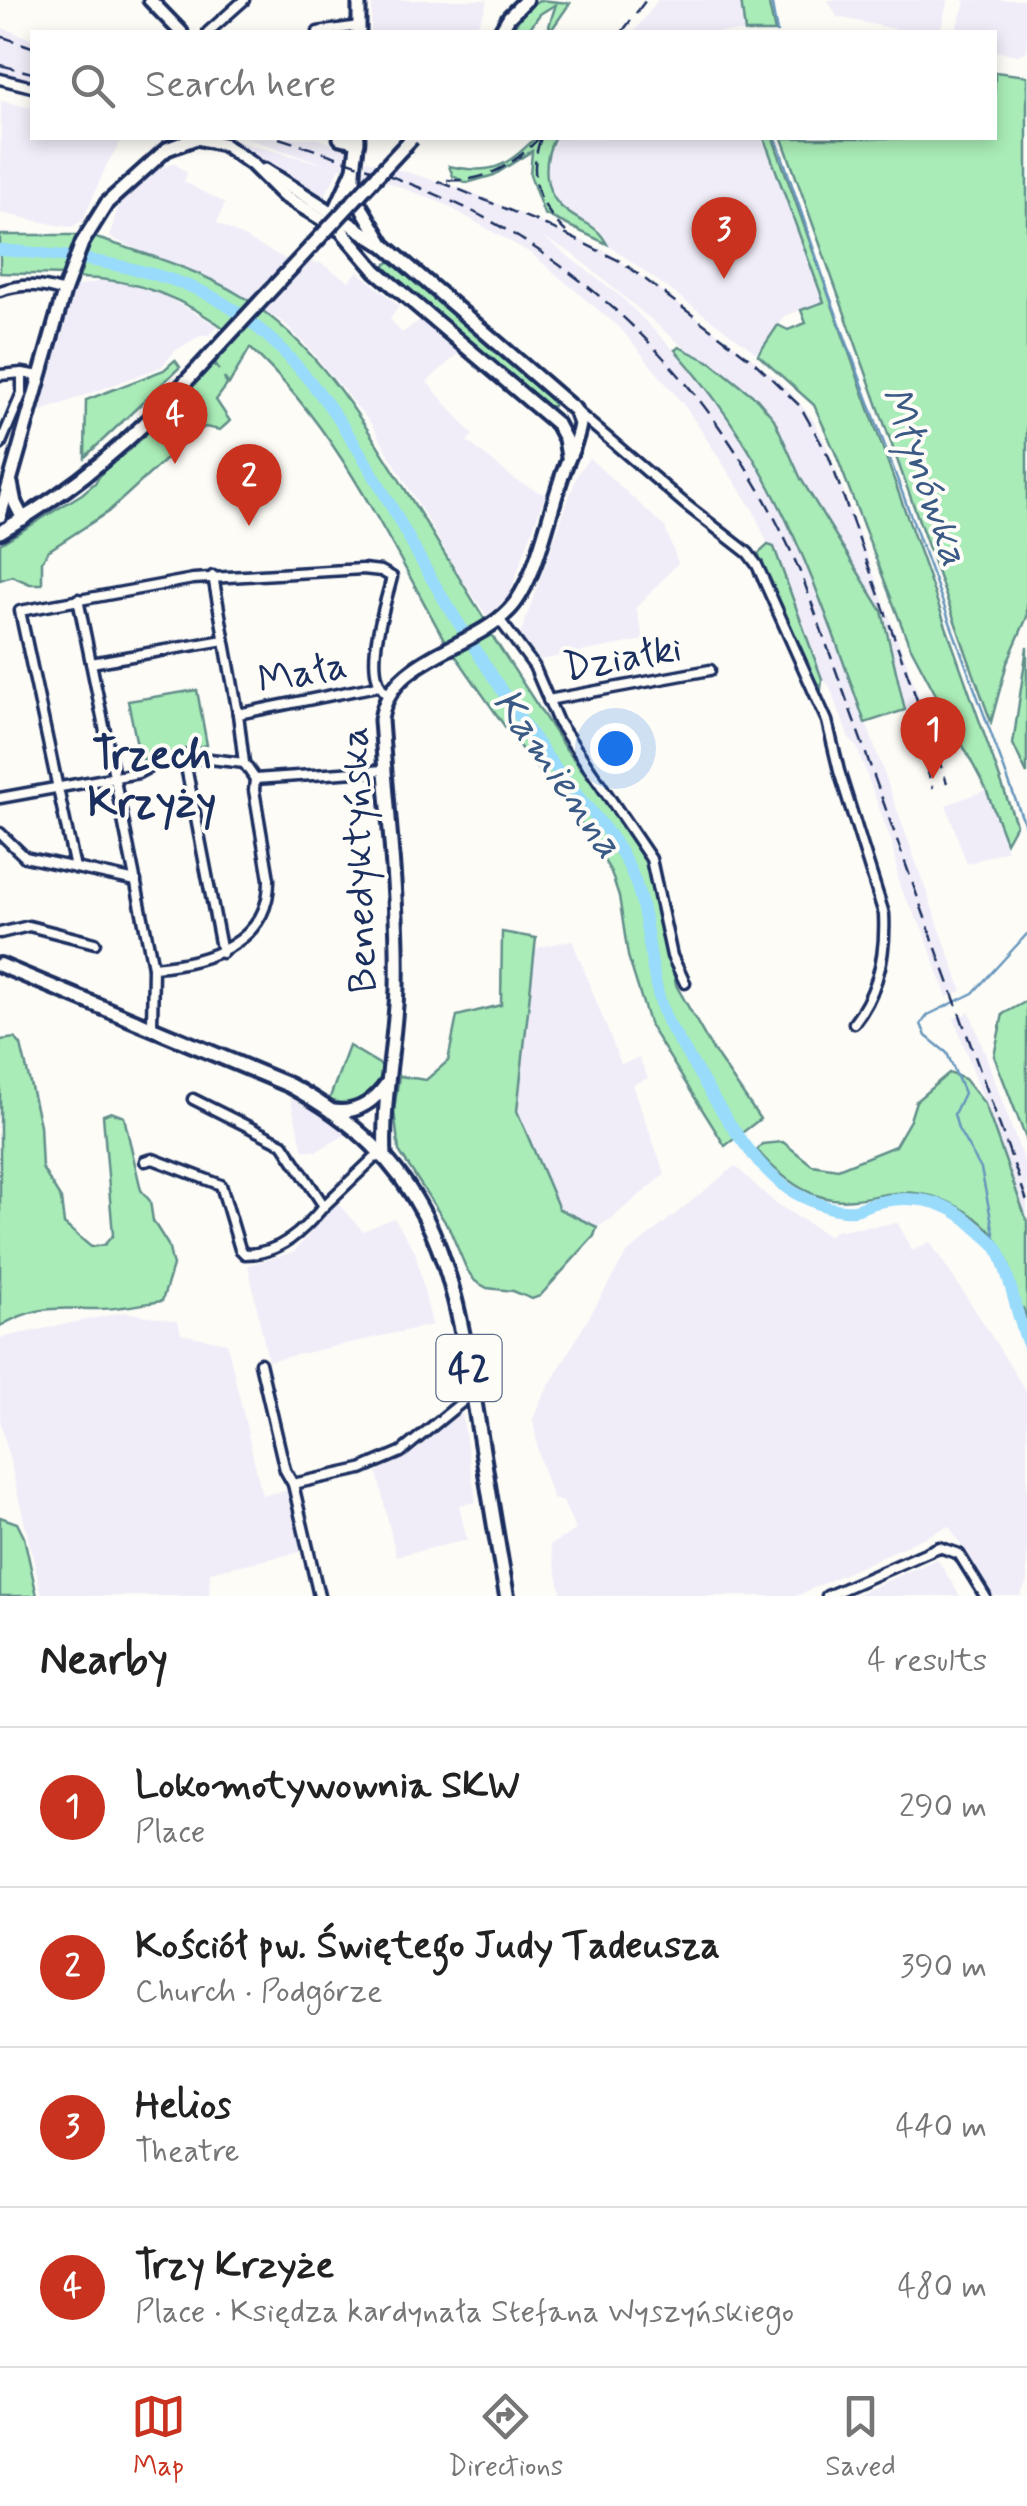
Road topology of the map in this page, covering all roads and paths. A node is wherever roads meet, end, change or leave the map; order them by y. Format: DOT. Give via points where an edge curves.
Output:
graph roads {
  1 [pos="150,0"];
  2 [pos="244,0"];
  3 [pos="359,0"];
  4 [pos="508,0"];
  5 [pos="526,0"];
  6 [pos="509,17"];
  7 [pos="359,29"];
  8 [pos="179,30"];
  9 [pos="210,30"];
  10 [pos="501,30"];
  11 [pos="0,79"];
  12 [pos="30,86"];
  13 [pos="181,140"];
  14 [pos="207,140"];
  15 [pos="358,140"];
  16 [pos="410,140"];
  17 [pos="252,164"];
  18 [pos="354,170"];
  19 [pos="334,214"];
  20 [pos="338,229"];
  21 [pos="389,248"];
  22 [pos="376,271"];
  23 [pos="0,291"];
  24 [pos="64,292"];
  25 [pos="22,373"];
  26 [pos="0,375"];
  27 [pos="40,376"];
  28 [pos="570,405"];
  29 [pos="554,420"];
  30 [pos="595,427"];
  31 [pos="579,432"];
  32 [pos="0,445"];
  33 [pos="568,459"];
  34 [pos="11,478"];
  35 [pos="2,509"];
  36 [pos="19,521"];
  37 [pos="0,532"];
  38 [pos="213,576"];
  39 [pos="78,600"];
  40 [pos="494,623"];
  41 [pos="224,640"];
  42 [pos="91,662"];
  43 [pos="708,670"];
  44 [pos="382,690"];
  45 [pos="548,700"];
  46 [pos="238,714"];
  47 [pos="184,756"];
  48 [pos="244,763"];
  49 [pos="384,770"];
  50 [pos="114,777"];
  51 [pos="255,780"];
  52 [pos="57,787"];
  53 [pos="0,798"];
  54 [pos="0,833"];
  55 [pos="75,868"];
  56 [pos="136,881"];
  57 [pos="0,933"];
  58 [pos="94,943"];
  59 [pos="222,953"];
  60 [pos="0,965"];
  61 [pos="154,967"];
  62 [pos="685,983"];
  63 [pos="854,1023"];
  64 [pos="152,1027"];
  65 [pos="388,1083"];
  66 [pos="192,1099"];
  67 [pos="333,1110"];
  68 [pos="385,1156"];
  69 [pos="145,1161"];
  70 [pos="324,1206"];
  71 [pos="260,1363"];
  72 [pos="473,1394"];
  73 [pos="293,1484"];
  74 [pos="320,1596"];
  75 [pos="507,1596"];
  76 [pos="827,1596"];
  77 [pos="985,1596"];
  1 -- 8 [label="street"];
  2 -- 9 [label="street"];
  3 -- 7 [label="street"];
  4 -- 6 [label="street"];
  5 -- 6 [label="street"];
  6 -- 10 [label="street"];
  11 -- 12 [label="street"];
  13 -- 24 [label="street" via="119,190 86,234"];
  14 -- 17 [label="street"];
  15 -- 18 [label="street"];
  16 -- 36 [label="street, bridge" via="137,434 98,469"];
  17 -- 19 [label="street"];
  17 -- 20 [label="street" via="283,195"];
  18 -- 19 [label="street"];
  18 -- 21 [label="street" via="360,205"];
  19 -- 20 [label="street"];
  19 -- 21 [label="street"];
  20 -- 22 [label="street"];
  21 -- 22 [label="street"];
  21 -- 28 [label="street"];
  22 -- 29 [label="street"];
  23 -- 24 [label="street" via="40,285"];
  24 -- 27 [label="street"];
  25 -- 26 [label="street"];
  25 -- 27 [label="street"];
  25 -- 32 [label="street" via="22,394"];
  27 -- 34 [label="street"];
  28 -- 29 [label="street"];
  28 -- 30 [label="street"];
  28 -- 31 [label="street" via="580,418"];
  29 -- 31 [label="street"];
  29 -- 33 [label="street"];
  30 -- 31 [label="street"];
  30 -- 63 [label="street" via="753,558 814,688 884,914 881,964"];
  31 -- 33 [label="street, Benedyktyńska"];
  33 -- 40 [label="street, Benedyktyńska" via="528,576 512,607"];
  34 -- 35 [label="street"];
  34 -- 36 [label="street"];
  35 -- 36 [label="street"];
  36 -- 37 [label="street"];
  38 -- 39 [label="street"];
  38 -- 41 [label="street"];
  38 -- 44 [label="street" via="363,569 392,577 376,648"];
  39 -- 42 [label="street"];
  39 -- 52 [label="street" via="20,611"];
  40 -- 44 [label="street, Benedyktyńska"];
  40 -- 45 [label="street, Działki" via="534,666"];
  41 -- 42 [label="street"];
  41 -- 46 [label="street"];
  42 -- 50 [label="street"];
  43 -- 45 [label="street, Działki"];
  44 -- 46 [label="street, Mała"];
  44 -- 49 [label="street, Benedyktyńska"];
  45 -- 62 [label="street, Działki" via="651,859 672,956"];
  46 -- 48 [label="street"];
  47 -- 48 [label="street"];
  47 -- 50 [label="street"];
  47 -- 59 [label="street"];
  48 -- 51 [label="street"];
  49 -- 51 [label="street"];
  49 -- 65 [label="street, Benedyktyńska" via="397,958"];
  50 -- 52 [label="street"];
  50 -- 56 [label="street"];
  51 -- 59 [label="street" via="269,894 250,934"];
  52 -- 53 [label="street"];
  52 -- 55 [label="street"];
  54 -- 55 [label="street" via="25,857"];
  55 -- 56 [label="street"];
  56 -- 61 [label="street"];
  57 -- 58 [label="street" via="29,926"];
  59 -- 61 [label="street"];
  60 -- 64 [label="main road, 42"];
  61 -- 64 [label="street"];
  64 -- 67 [label="main road, 42" via="267,1074"];
  65 -- 67 [label="street" via="366,1105"];
  65 -- 68 [label="street, Benedyktyńska"];
  66 -- 70 [label="street" via="284,1144"];
  67 -- 68 [label="main road, 42"];
  68 -- 70 [label="street" via="374,1158"];
  68 -- 72 [label="main road, 42" via="427,1219 446,1263"];
  69 -- 70 [label="street" via="221,1185 245,1254 293,1240"];
  71 -- 73 [label="street"];
  72 -- 73 [label="street" via="383,1462"];
  72 -- 75 [label="main road, 42"];
  73 -- 74 [label="street"];
  76 -- 77 [label="street" via="939,1548 959,1554"];
}
